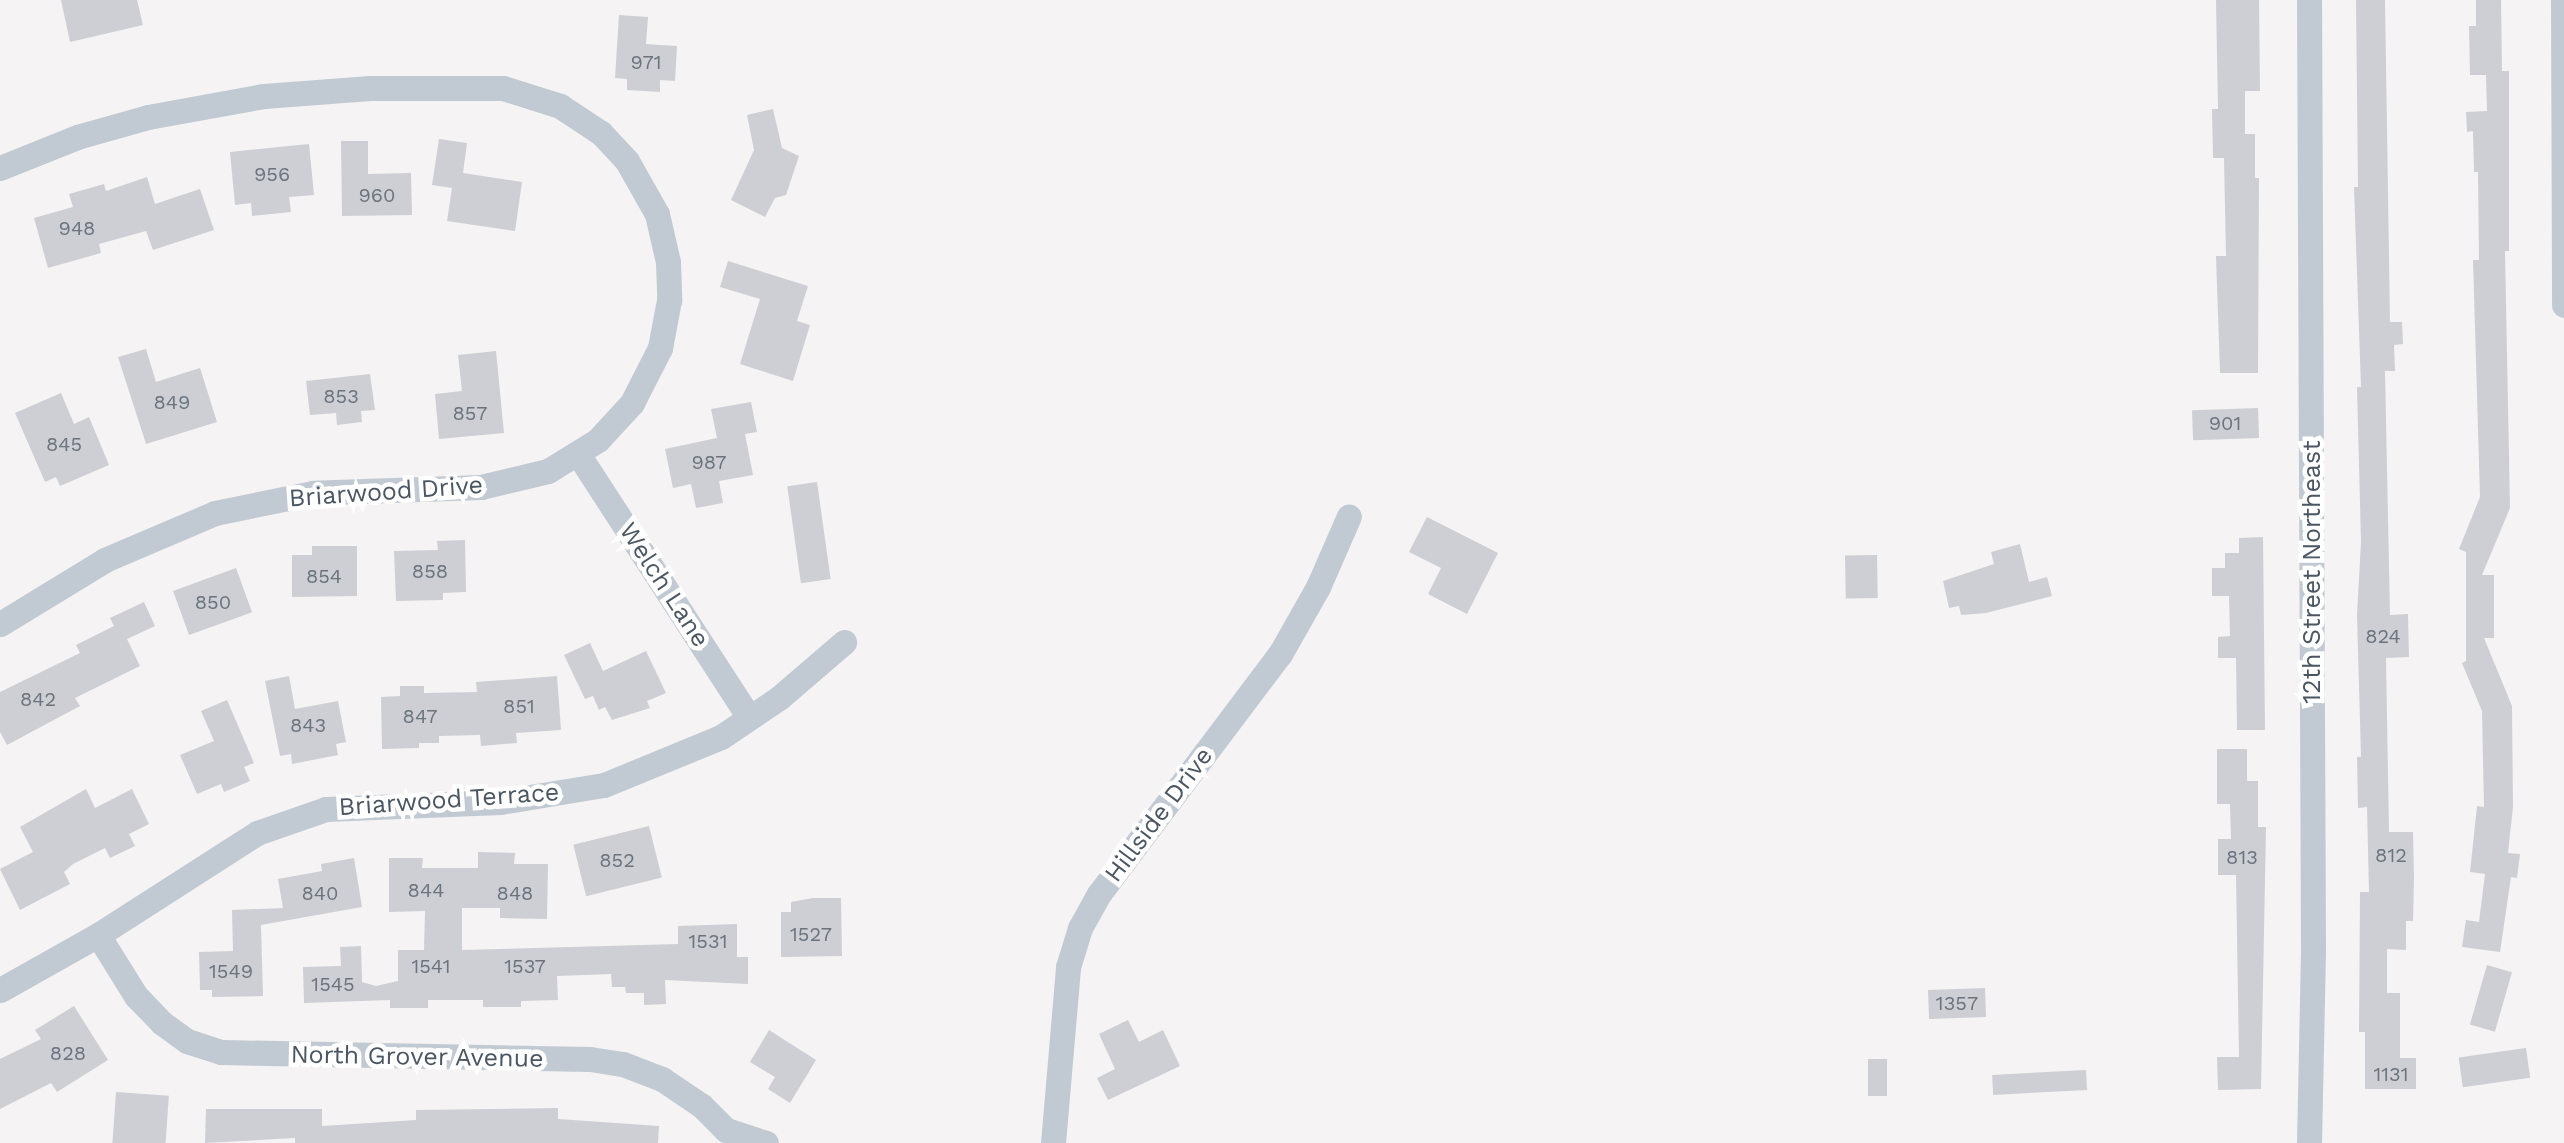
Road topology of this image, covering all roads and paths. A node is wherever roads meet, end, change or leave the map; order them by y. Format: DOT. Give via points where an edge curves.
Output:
graph roads {
  1 [pos="2309,0"];
  2 [pos="2564,0"];
  3 [pos="0,168"];
  4 [pos="2564,221"];
  5 [pos="2564,306"];
  6 [pos="578,454"];
  7 [pos="1349,516"];
  8 [pos="0,624"];
  9 [pos="844,642"];
  10 [pos="749,716"];
  11 [pos="98,935"];
  12 [pos="0,990"];
  13 [pos="723,1136"];
  14 [pos="766,1143"];
  15 [pos="1053,1143"];
  16 [pos="2309,1143"];
  1 -- 16 [label="street, 12th Street Northeast"];
  2 -- 4 [label="street"];
  3 -- 6 [label="street, Briarwood Drive" via="148,117 298,92 490,87 560,106 602,134 634,171 657,214 668,262 666,324 650,371 616,422"];
  4 -- 5 [label="street"];
  6 -- 8 [label="street, Briarwood Drive" via="515,482 481,488 313,492 215,513 105,560"];
  6 -- 10 [label="street, Welch Lane"];
  7 -- 15 [label="street, Hillside Drive" via="1280,654 1080,928 1068,967"];
  9 -- 10 [label="street, Briarwood Terrace"];
  10 -- 11 [label="street, Briarwood Terrace" via="680,757 604,785 500,802 326,808 257,833"];
  11 -- 12 [label="street, Briarwood Terrace"];
  11 -- 13 [label="street, North Grover Avenue" via="136,996 162,1022 187,1041 221,1052 590,1058 662,1079 702,1106"];
  13 -- 14 [label="street, North Grover Avenue"];
}
